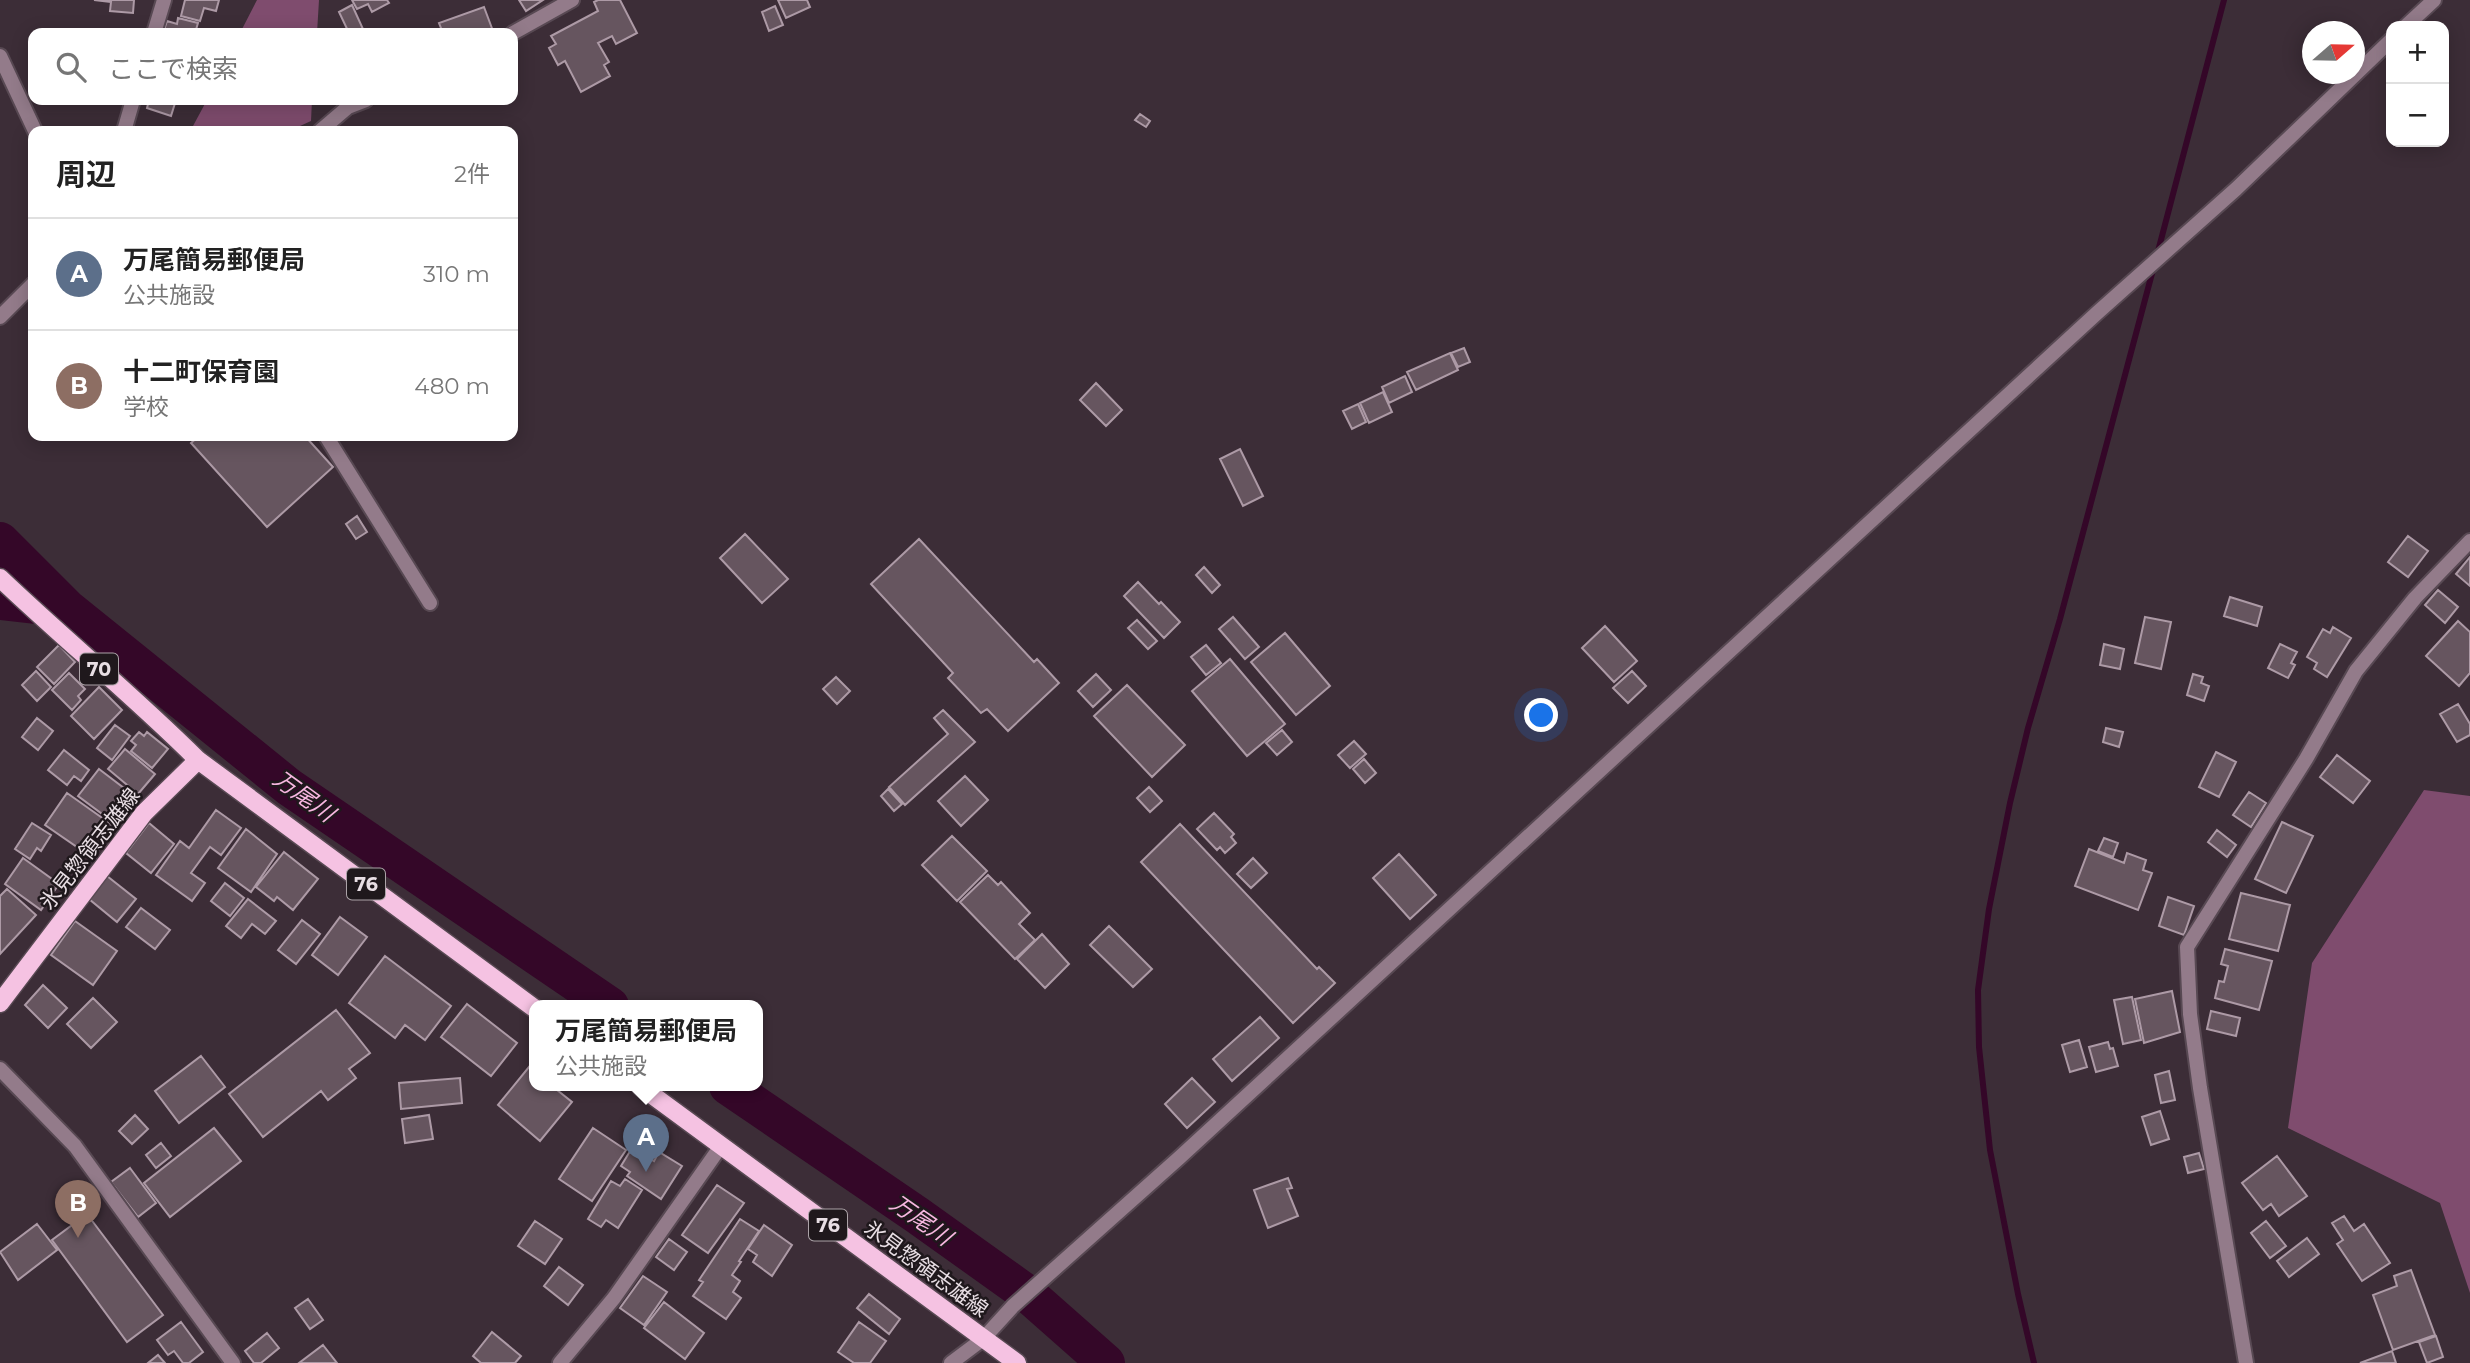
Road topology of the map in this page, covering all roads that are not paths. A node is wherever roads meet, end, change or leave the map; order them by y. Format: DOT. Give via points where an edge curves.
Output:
graph roads {
  1 [pos="164,0"];
  2 [pos="572,0"];
  3 [pos="2434,0"];
  4 [pos="2411,21"];
  5 [pos="155,28"];
  6 [pos="518,30"];
  7 [pos="2386,45"];
  8 [pos="0,56"];
  9 [pos="132,105"];
  10 [pos="353,105"];
  11 [pos="33,126"];
  12 [pos="125,126"];
  13 [pos="326,126"];
  14 [pos="28,289"];
  15 [pos="0,317"];
  16 [pos="329,441"];
  17 [pos="2470,541"];
  18 [pos="0,578"];
  19 [pos="430,603"];
  20 [pos="198,760"];
  21 [pos="0,1003"];
  22 [pos="529,1004"];
  23 [pos="0,1069"];
  24 [pos="647,1091"];
  25 [pos="722,1146"];
  26 [pos="983,1339"];
  27 [pos="233,1363"];
  28 [pos="561,1363"];
  29 [pos="951,1363"];
  30 [pos="1017,1363"];
  31 [pos="2246,1363"];
  1 -- 5 [label="street"];
  2 -- 6 [label="street"];
  3 -- 4 [label="street"];
  7 -- 26 [label="street" via="2236,189 1013,1306"];
  8 -- 11 [label="street"];
  9 -- 12 [label="street"];
  10 -- 13 [label="street"];
  14 -- 15 [label="street"];
  16 -- 19 [label="street"];
  17 -- 31 [label="street" via="2415,598 2356,671 2187,947 2200,1088"];
  18 -- 20 [label="main road, 70"];
  20 -- 21 [label="main road, 氷見惣領志雄線" via="144,813"];
  20 -- 22 [label="main road, 76"];
  23 -- 27 [label="street" via="75,1146"];
  24 -- 25 [label="main road, 氷見惣領志雄線 / 76"];
  25 -- 26 [label="main road, 氷見惣領志雄線 / 76"];
  25 -- 28 [label="street" via="614,1298"];
  26 -- 29 [label="street"];
  26 -- 30 [label="main road, 氷見惣領志雄線 / 76"];
}
